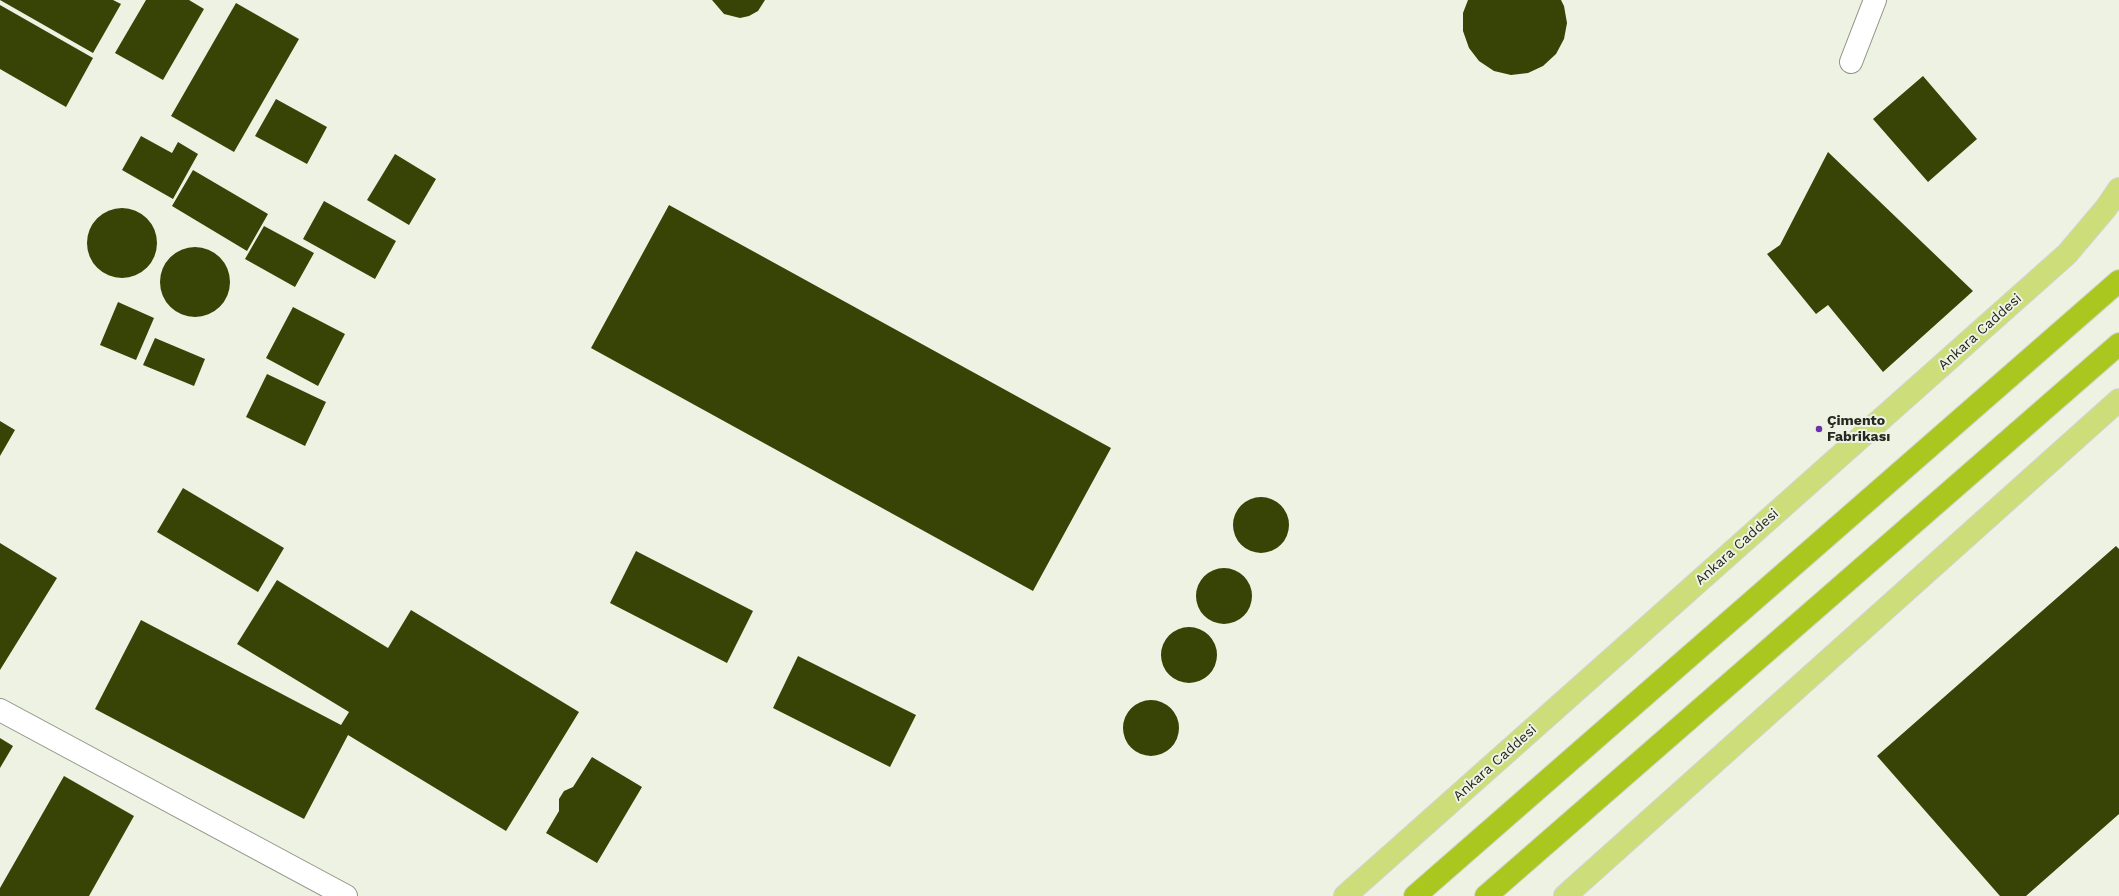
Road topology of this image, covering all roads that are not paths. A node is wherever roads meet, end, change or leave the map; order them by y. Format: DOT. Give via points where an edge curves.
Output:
graph roads {
  1 [pos="1875,0"];
  2 [pos="1851,62"];
  3 [pos="2119,189"];
  4 [pos="2119,281"];
  5 [pos="2119,344"];
  6 [pos="2119,400"];
  7 [pos="0,710"];
  8 [pos="346,896"];
  9 [pos="1345,896"];
  10 [pos="1415,896"];
  11 [pos="1486,896"];
  12 [pos="1565,896"];
  1 -- 2 [label="lane"];
  3 -- 9 [label="main road, Ankara Caddesi" via="2067,254"];
  4 -- 10 [label="highway"];
  5 -- 11 [label="highway"];
  6 -- 12 [label="main road"];
  7 -- 8 [label="lane"];
}
